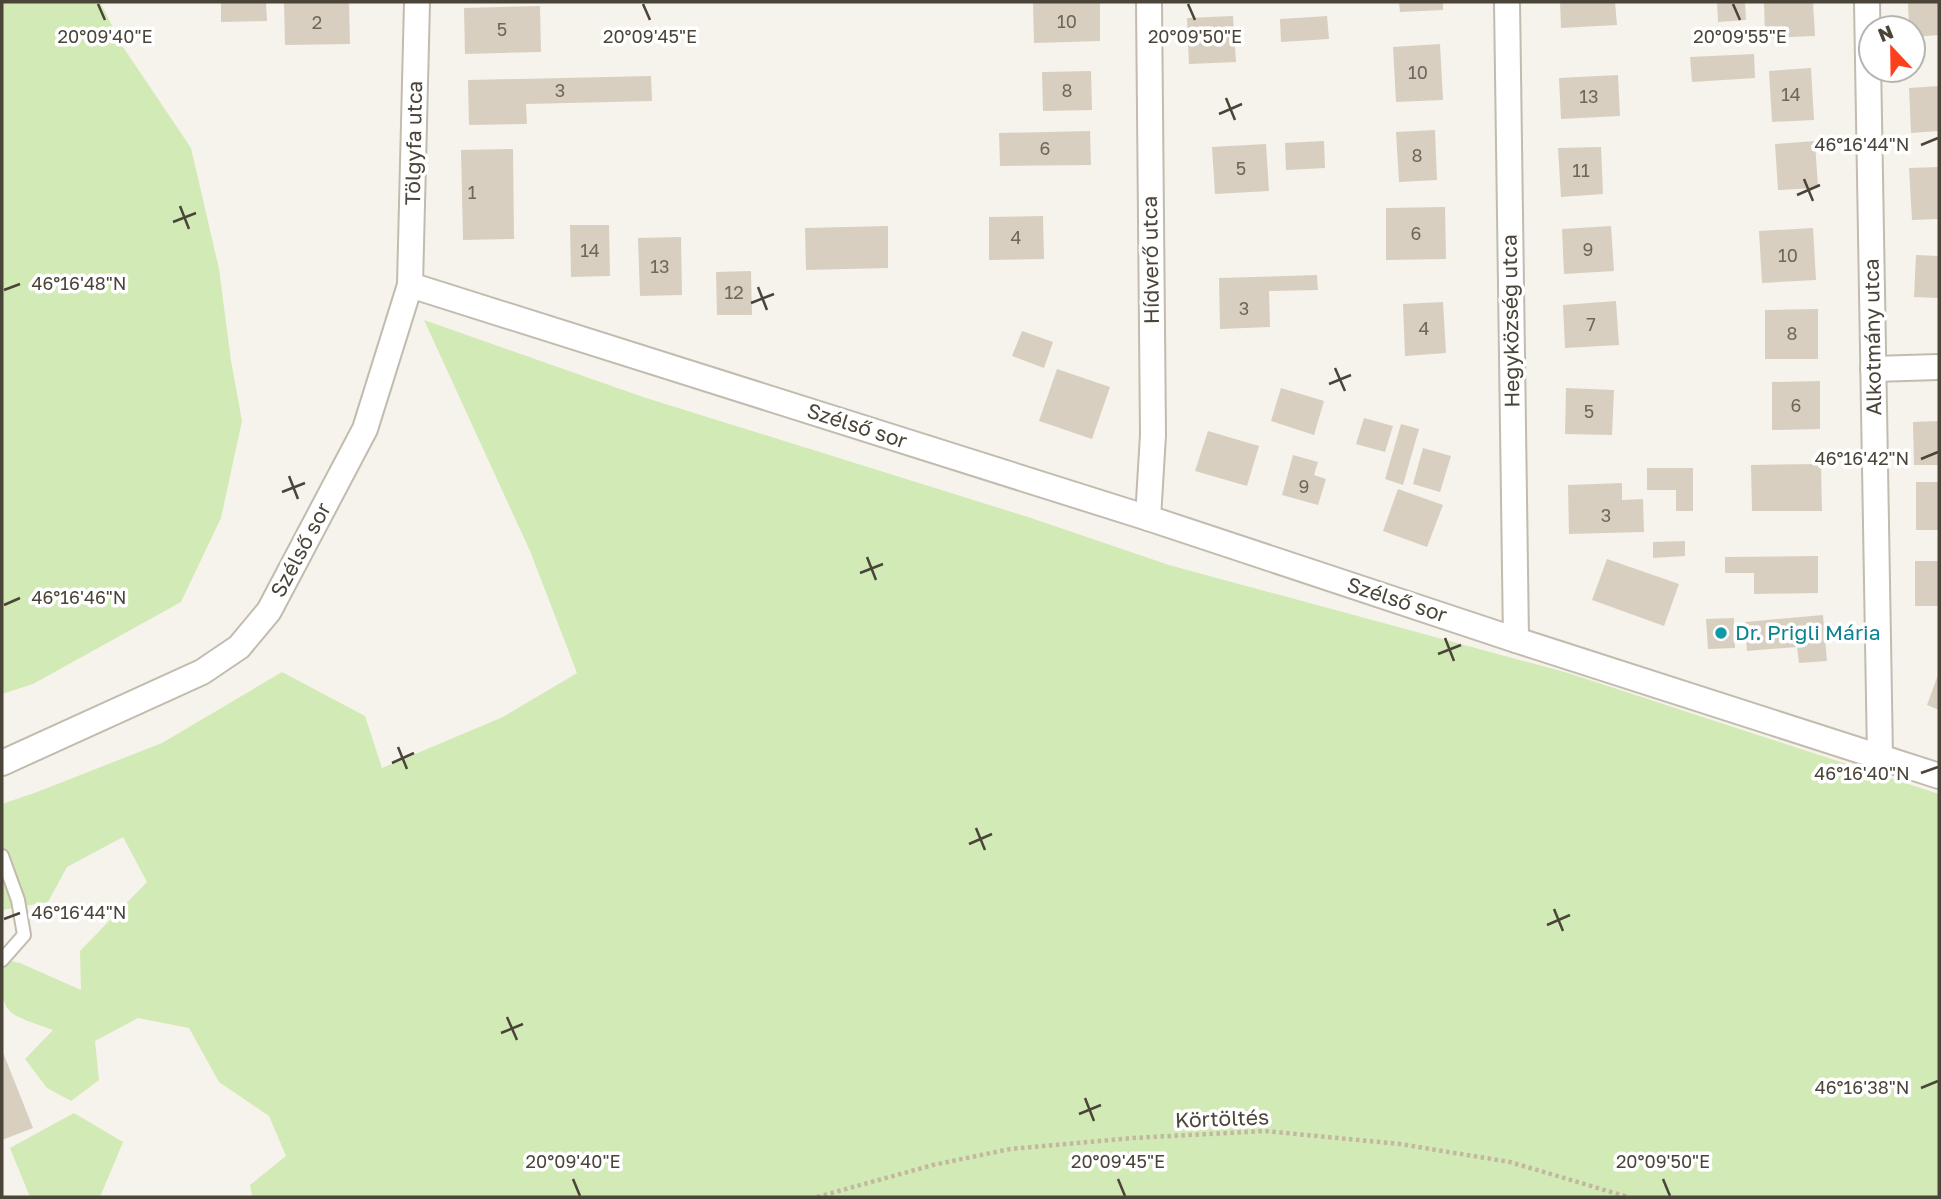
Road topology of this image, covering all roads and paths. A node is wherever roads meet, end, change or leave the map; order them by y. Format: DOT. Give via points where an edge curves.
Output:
graph roads {
  1 [pos="417,2"];
  2 [pos="1149,2"];
  3 [pos="1507,2"];
  4 [pos="1867,2"];
  5 [pos="410,285"];
  6 [pos="1939,367"];
  7 [pos="1873,369"];
  8 [pos="1148,518"];
  9 [pos="1516,640"];
  10 [pos="1880,756"];
  11 [pos="2,763"];
  12 [pos="1939,776"];
  13 [pos="2,856"];
  14 [pos="2,960"];
  15 [pos="817,1197"];
  16 [pos="1628,1197"];
  1 -- 5 [label="street, Tölgyfa utca"];
  2 -- 8 [label="street, Hídverő utca" via="1153,435"];
  3 -- 9 [label="street, Hegyközség utca"];
  4 -- 7 [label="street, Alkotmány utca"];
  5 -- 8 [label="street, Szélső sor"];
  5 -- 11 [label="street, Szélső sor" via="365,429 269,611 239,647 202,672"];
  6 -- 7 [label="street"];
  7 -- 10 [label="street, Alkotmány utca"];
  8 -- 9 [label="street, Szélső sor"];
  9 -- 10 [label="street, Szélső sor"];
  10 -- 12 [label="street, Szélső sor"];
  13 -- 14 [label="lane" via="18,900 24,935"];
  15 -- 16 [label="path, Körtöltés" via="1010,1149 1265,1131 1400,1144 1510,1163"];
}
